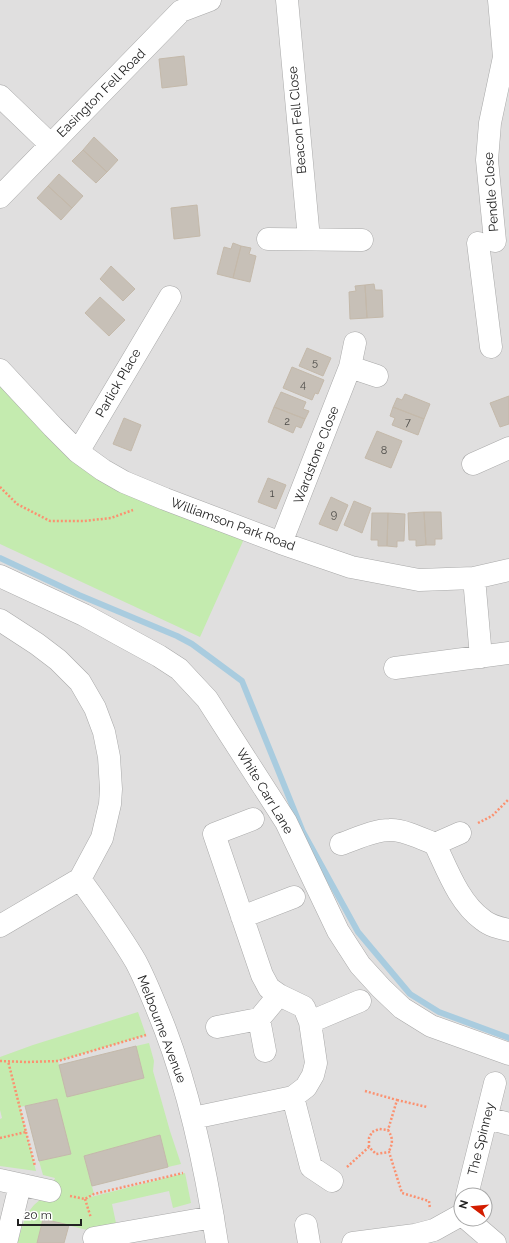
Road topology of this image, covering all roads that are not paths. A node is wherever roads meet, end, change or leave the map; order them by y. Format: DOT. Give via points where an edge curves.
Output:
graph roads {
  1 [pos="210,0"];
  2 [pos="286,0"];
  3 [pos="499,0"];
  4 [pos="178,6"];
  5 [pos="0,96"];
  6 [pos="50,144"];
  7 [pos="0,196"];
  8 [pos="268,239"];
  9 [pos="309,239"];
  10 [pos="362,240"];
  11 [pos="487,242"];
  12 [pos="170,297"];
  13 [pos="355,343"];
  14 [pos="490,347"];
  15 [pos="350,367"];
  16 [pos="0,370"];
  17 [pos="376,376"];
  18 [pos="509,448"];
  19 [pos="78,452"];
  20 [pos="473,464"];
  21 [pos="281,543"];
  22 [pos="509,570"];
  23 [pos="0,576"];
  24 [pos="474,578"];
  25 [pos="0,620"];
  26 [pos="509,653"];
  27 [pos="481,657"];
  28 [pos="395,668"];
  29 [pos="253,819"];
  30 [pos="460,833"];
  31 [pos="341,844"];
  32 [pos="434,844"];
  33 [pos="80,879"];
  34 [pos="294,897"];
  35 [pos="242,917"];
  36 [pos="0,926"];
  37 [pos="509,930"];
  38 [pos="279,995"];
  39 [pos="360,1002"];
  40 [pos="259,1019"];
  41 [pos="310,1022"];
  42 [pos="217,1027"];
  43 [pos="265,1051"];
  44 [pos="509,1054"];
  45 [pos="495,1083"];
  46 [pos="293,1097"];
  47 [pos="193,1118"];
  48 [pos="487,1118"];
  49 [pos="509,1124"];
  50 [pos="332,1181"];
  51 [pos="28,1186"];
  52 [pos="469,1187"];
  53 [pos="213,1217"];
  54 [pos="453,1220"];
  55 [pos="480,1227"];
  56 [pos="94,1238"];
  57 [pos="498,1238"];
  58 [pos="6,1243"];
  59 [pos="217,1243"];
  60 [pos="353,1243"];
  1 -- 4 [label="street, Easington Fell Road"];
  2 -- 9 [label="street, Beacon Fell Close"];
  3 -- 11 [label="street, Pendle Close" via="504,57 490,124 487,160"];
  4 -- 6 [label="street, Easington Fell Road" via="88,108"];
  5 -- 6 [label="street"];
  6 -- 7 [label="street, Easington Fell Road"];
  8 -- 9 [label="street"];
  9 -- 10 [label="street"];
  11 -- 14 [label="street, Pendle Close"];
  12 -- 19 [label="street, Parlick Place" via="151,310"];
  13 -- 15 [label="street, Wardstone Close"];
  15 -- 17 [label="street"];
  15 -- 21 [label="street, Wardstone Close"];
  16 -- 19 [label="street, Williamson Park Road"];
  18 -- 20 [label="street"];
  19 -- 21 [label="street, Williamson Park Road" via="124,482"];
  21 -- 24 [label="street, Williamson Park Road" via="351,567 419,580"];
  22 -- 24 [label="street, Williamson Park Road"];
  23 -- 44 [label="street, White Carr Lane" via="84,615 178,669 207,699 286,822 338,931 360,965 402,1008 431,1026"];
  24 -- 27 [label="street"];
  25 -- 33 [label="street" via="58,660 80,682 95,708 104,732 109,757 110,804 102,838"];
  26 -- 27 [label="street"];
  27 -- 28 [label="street"];
  29 -- 35 [label="street" via="214,834"];
  30 -- 32 [label="street"];
  31 -- 32 [label="street" via="377,831 391,829"];
  32 -- 37 [label="street" via="457,890 473,911 483,921"];
  33 -- 36 [label="street"];
  33 -- 47 [label="street, Melbourne Avenue" via="136,963 176,1058"];
  34 -- 35 [label="street"];
  35 -- 38 [label="street" via="262,975 269,988"];
  38 -- 40 [label="street"];
  38 -- 41 [label="street" via="304,1007"];
  39 -- 41 [label="street"];
  40 -- 42 [label="street"];
  40 -- 43 [label="street"];
  41 -- 46 [label="street" via="316,1063 306,1087"];
  45 -- 48 [label="street, The Spinney"];
  46 -- 47 [label="street"];
  46 -- 50 [label="street" via="311,1167"];
  47 -- 53 [label="street, Melbourne Avenue"];
  48 -- 49 [label="street"];
  48 -- 52 [label="street, The Spinney"];
  51 -- 58 [label="street"];
  53 -- 56 [label="street"];
  53 -- 59 [label="street, Melbourne Avenue"];
  54 -- 60 [label="street" via="434,1230"];
  55 -- 57 [label="street"];
}
